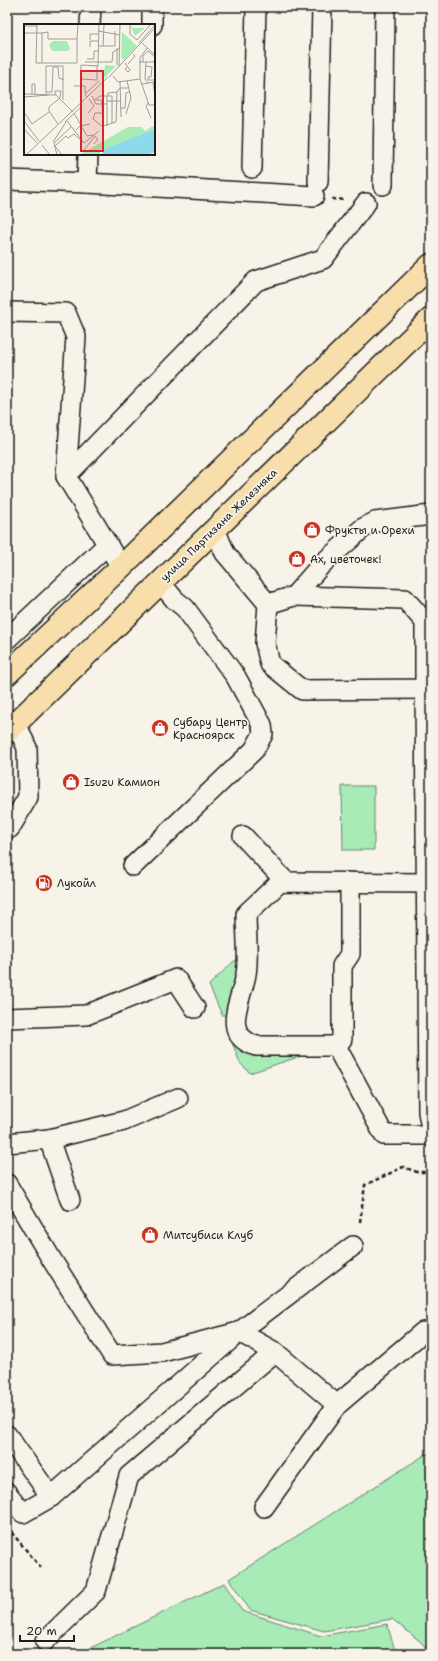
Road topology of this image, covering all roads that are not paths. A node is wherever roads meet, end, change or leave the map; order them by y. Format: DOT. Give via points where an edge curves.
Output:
graph roads {
  1 [pos="91,7"];
  2 [pos="152,7"];
  3 [pos="256,7"];
  4 [pos="322,7"];
  5 [pos="385,7"];
  6 [pos="90,24"];
  7 [pos="152,24"];
  8 [pos="88,155"];
  9 [pos="252,168"];
  10 [pos="7,180"];
  11 [pos="87,183"];
  12 [pos="383,185"];
  13 [pos="366,203"];
  14 [pos="431,265"];
  15 [pos="7,312"];
  16 [pos="431,319"];
  17 [pos="66,476"];
  18 [pos="431,515"];
  19 [pos="215,529"];
  20 [pos="108,544"];
  21 [pos="121,566"];
  22 [pos="160,582"];
  23 [pos="294,596"];
  24 [pos="268,604"];
  25 [pos="7,639"];
  26 [pos="7,674"];
  27 [pos="428,689"];
  28 [pos="11,727"];
  29 [pos="10,828"];
  30 [pos="243,836"];
  31 [pos="133,866"];
  32 [pos="286,882"];
  33 [pos="350,882"];
  34 [pos="426,883"];
  35 [pos="194,1008"];
  36 [pos="7,1018"];
  37 [pos="336,1046"];
  38 [pos="178,1098"];
  39 [pos="431,1128"];
  40 [pos="431,1135"];
  41 [pos="50,1139"];
  42 [pos="7,1143"];
  43 [pos="7,1184"];
  44 [pos="70,1200"];
  45 [pos="353,1246"];
  46 [pos="239,1332"];
  47 [pos="423,1332"];
  48 [pos="275,1352"];
  49 [pos="336,1405"];
  50 [pos="7,1435"];
  51 [pos="7,1493"];
  52 [pos="51,1497"];
  53 [pos="264,1507"];
  54 [pos="45,1641"];
  1 -- 6 [label="lane"];
  2 -- 7 [label="lane"];
  3 -- 9 [label="lane"];
  4 -- 11 [label="lane" via="316,189"];
  5 -- 12 [label="lane"];
  8 -- 11 [label="lane"];
  10 -- 11 [label="lane"];
  13 -- 17 [label="lane" via="323,259 256,281"];
  14 -- 21 [label="main road"];
  15 -- 17 [label="lane" via="66,313 76,337"];
  16 -- 19 [label="main road, улица Партизана Железняка"];
  17 -- 20 [label="lane"];
  18 -- 23 [label="lane" via="375,522 363,528 322,564"];
  19 -- 22 [label="main road, улица Партизана Железняка"];
  19 -- 24 [label="lane" via="225,553"];
  20 -- 21 [label="lane"];
  20 -- 25 [label="lane"];
  21 -- 26 [label="main road"];
  22 -- 28 [label="main road, улица Партизана Железняка"];
  22 -- 31 [label="lane" via="185,608 236,677 262,725 263,734 254,750"];
  23 -- 24 [label="lane"];
  23 -- 27 [label="lane" via="405,599 426,622"];
  24 -- 27 [label="lane" via="265,642 270,664 302,690"];
  27 -- 34 [label="lane"];
  28 -- 29 [label="lane" via="27,748 28,797"];
  30 -- 32 [label="lane"];
  32 -- 33 [label="lane"];
  32 -- 37 [label="lane" via="280,882 246,914 246,973 236,1007 236,1032 245,1042 256,1046"];
  33 -- 34 [label="lane"];
  33 -- 37 [label="lane" via="350,954 342,966 342,1039"];
  34 -- 39 [label="lane" via="428,1112"];
  35 -- 36 [label="lane" via="176,979 86,1015"];
  37 -- 40 [label="lane" via="384,1135"];
  38 -- 41 [label="lane" via="124,1121"];
  41 -- 42 [label="lane"];
  41 -- 44 [label="lane"];
  43 -- 46 [label="lane" via="112,1355 162,1352"];
  45 -- 46 [label="lane"];
  46 -- 48 [label="lane"];
  46 -- 52 [label="lane"];
  47 -- 49 [label="lane"];
  48 -- 49 [label="lane"];
  48 -- 54 [label="lane" via="129,1476 96,1591"];
  49 -- 53 [label="lane"];
  50 -- 52 [label="lane"];
  51 -- 52 [label="lane" via="24,1513"];
}
